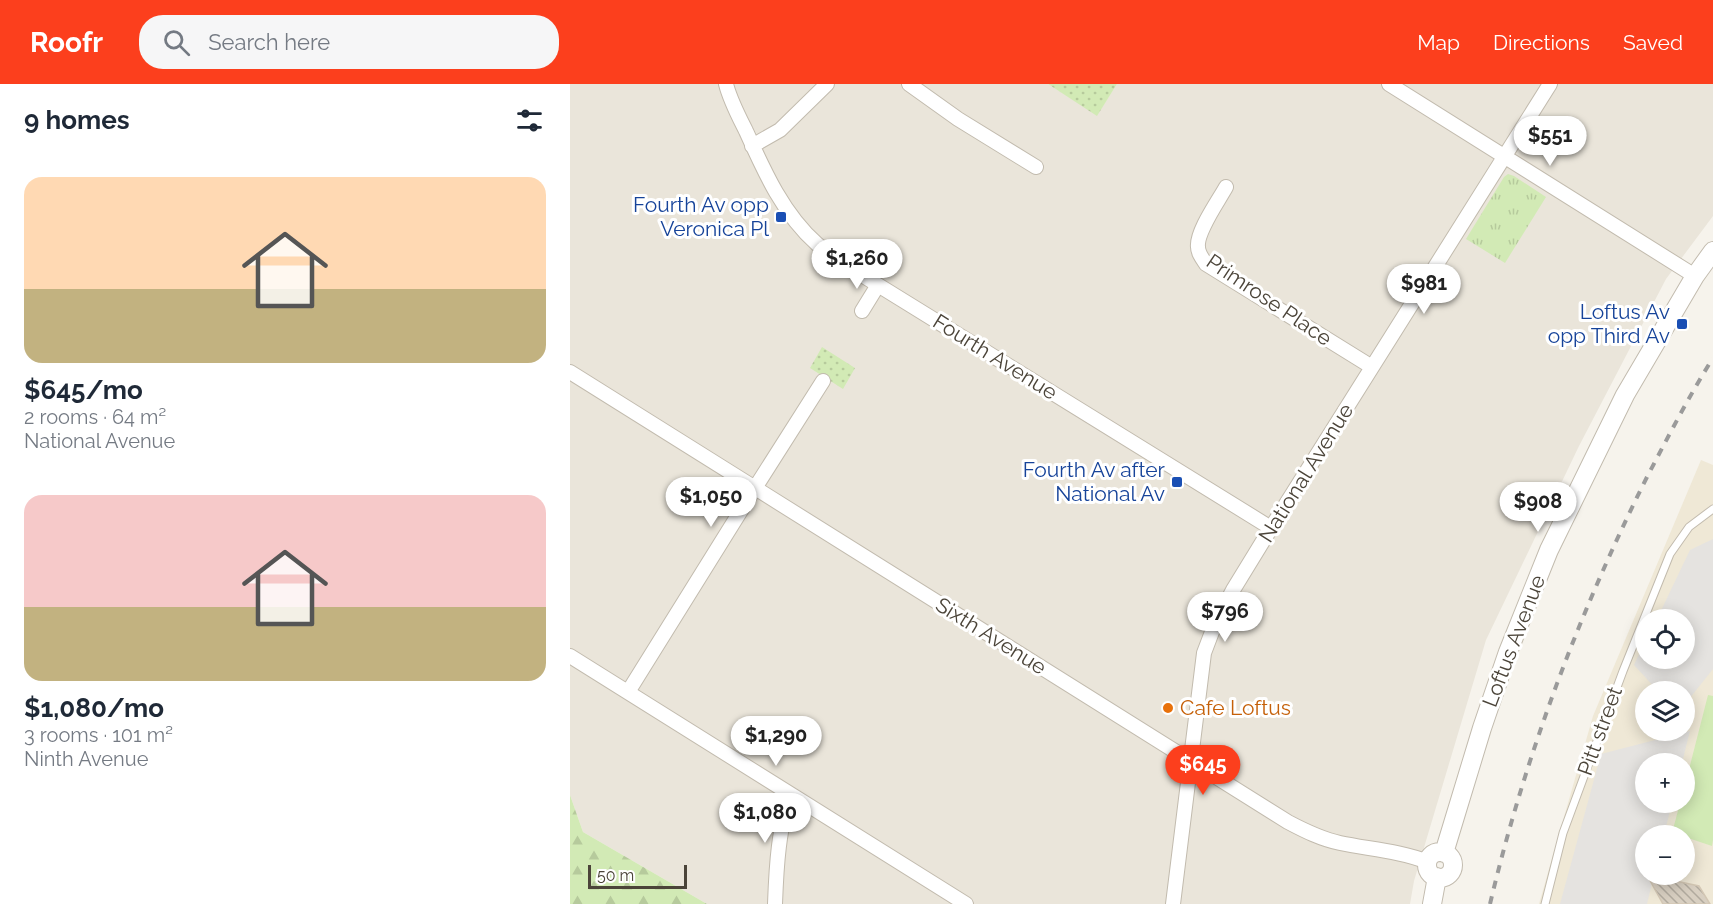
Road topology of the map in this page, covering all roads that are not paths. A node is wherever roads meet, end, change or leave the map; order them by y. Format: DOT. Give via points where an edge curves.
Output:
graph roads {
  1 [pos="726,84"];
  2 [pos="827,84"];
  3 [pos="909,84"];
  4 [pos="1389,84"];
  5 [pos="1550,84"];
  6 [pos="753,146"];
  7 [pos="1504,158"];
  8 [pos="1036,167"];
  9 [pos="1226,187"];
  10 [pos="1713,250"];
  11 [pos="1695,276"];
  12 [pos="878,285"];
  13 [pos="862,311"];
  14 [pos="1372,367"];
  15 [pos="570,372"];
  16 [pos="824,381"];
  17 [pos="755,488"];
  18 [pos="1713,509"];
  19 [pos="1271,528"];
  20 [pos="570,656"];
  21 [pos="628,692"];
  22 [pos="1190,761"];
  23 [pos="794,796"];
  24 [pos="1432,870"];
  25 [pos="775,904"];
  26 [pos="966,904"];
  27 [pos="1173,904"];
  28 [pos="1432,904"];
  29 [pos="1545,904"];
  1 -- 6 [label="street, Fourth Avenue"];
  2 -- 6 [label="street" via="780,130"];
  3 -- 8 [label="street"];
  4 -- 7 [label="street"];
  5 -- 7 [label="street, National Avenue"];
  6 -- 12 [label="street, Fourth Avenue" via="780,199 797,222 817,244"];
  7 -- 11 [label="street"];
  7 -- 14 [label="street, National Avenue"];
  9 -- 14 [label="street, Primrose Place" via="1198,238 1206,264"];
  10 -- 11 [label="street, Loftus Avenue"];
  11 -- 24 [label="street, Loftus Avenue" via="1625,395 1549,550 1508,652 1444,853 1429,858"];
  12 -- 13 [label="street"];
  12 -- 19 [label="street, Fourth Avenue"];
  14 -- 19 [label="street, National Avenue"];
  15 -- 17 [label="street, Sixth Avenue"];
  16 -- 17 [label="street"];
  17 -- 21 [label="street"];
  17 -- 22 [label="street, Sixth Avenue"];
  18 -- 29 [label="lane, Pitt street" via="1689,527 1670,554 1567,822"];
  19 -- 22 [label="street, National Avenue" via="1224,607 1204,653"];
  20 -- 21 [label="street"];
  21 -- 23 [label="street"];
  22 -- 24 [label="street, Sixth Avenue" via="1312,834 1414,857"];
  22 -- 27 [label="street, National Avenue"];
  23 -- 25 [label="street" via="784,818"];
  23 -- 26 [label="street"];
  24 -- 28 [label="street"];
}
